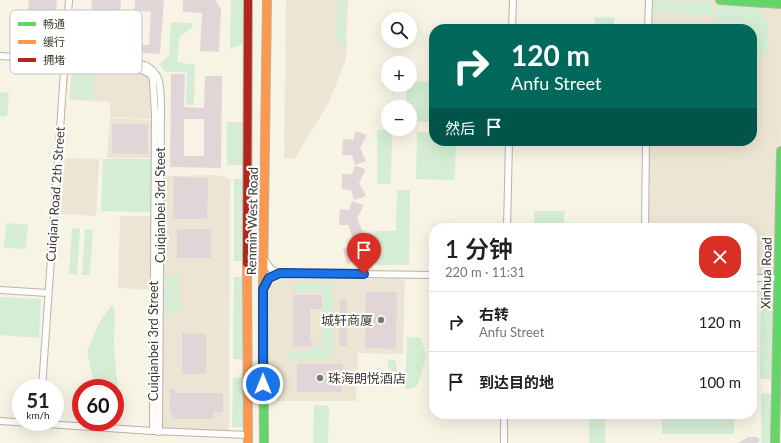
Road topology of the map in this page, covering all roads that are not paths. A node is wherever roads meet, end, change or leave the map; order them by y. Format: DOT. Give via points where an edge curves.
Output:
graph roads {
  1 [pos="69,0"];
  2 [pos="513,0"];
  3 [pos="649,0"];
  4 [pos="720,0"];
  5 [pos="248,2"];
  6 [pos="268,3"];
  7 [pos="781,4"];
  8 [pos="68,10"];
  9 [pos="512,24"];
  10 [pos="648,24"];
  11 [pos="0,56"];
  12 [pos="10,57"];
  13 [pos="142,70"];
  14 [pos="63,74"];
  15 [pos="509,146"];
  16 [pos="646,146"];
  17 [pos="781,151"];
  18 [pos="507,223"];
  19 [pos="645,223"];
  20 [pos="264,259"];
  21 [pos="280,273"];
  22 [pos="429,275"];
  23 [pos="757,278"];
  24 [pos="779,278"];
  25 [pos="263,289"];
  26 [pos="0,290"];
  27 [pos="48,293"];
  28 [pos="43,379"];
  29 [pos="504,419"];
  30 [pos="0,421"];
  31 [pos="12,422"];
  32 [pos="64,425"];
  33 [pos="156,431"];
  34 [pos="248,439"];
  35 [pos="264,443"];
  36 [pos="504,443"];
  37 [pos="775,443"];
  1 -- 8 [label="street, Cuiqian Road 2th Street"];
  2 -- 9 [label="street"];
  3 -- 10 [label="street"];
  4 -- 7 [label="main road"];
  5 -- 34 [label="main road, Renmin West Road"];
  6 -- 20 [label="main road, Renmin West Road"];
  11 -- 12 [label="street, Cuiqianbei 3rd Street"];
  13 -- 33 [label="street, Cuiqianbei 3rd Street" via="151,75 153,80 155,121"];
  14 -- 27 [label="street, Cuiqian Road 2th Street"];
  15 -- 18 [label="street"];
  16 -- 19 [label="street"];
  17 -- 24 [label="main road, Xinhua Road"];
  20 -- 21 [label="street"];
  20 -- 25 [label="main road, Renmin West Road"];
  21 -- 22 [label="street"];
  21 -- 25 [label="street" via="269,278"];
  23 -- 24 [label="street"];
  24 -- 37 [label="main road, Xinhua Road"];
  25 -- 35 [label="main road, Renmin West Road"];
  26 -- 27 [label="street"];
  27 -- 28 [label="street, Cuiqian Road 2th Street"];
  29 -- 36 [label="street"];
  30 -- 31 [label="street"];
  32 -- 33 [label="street"];
  33 -- 34 [label="street"];
}
